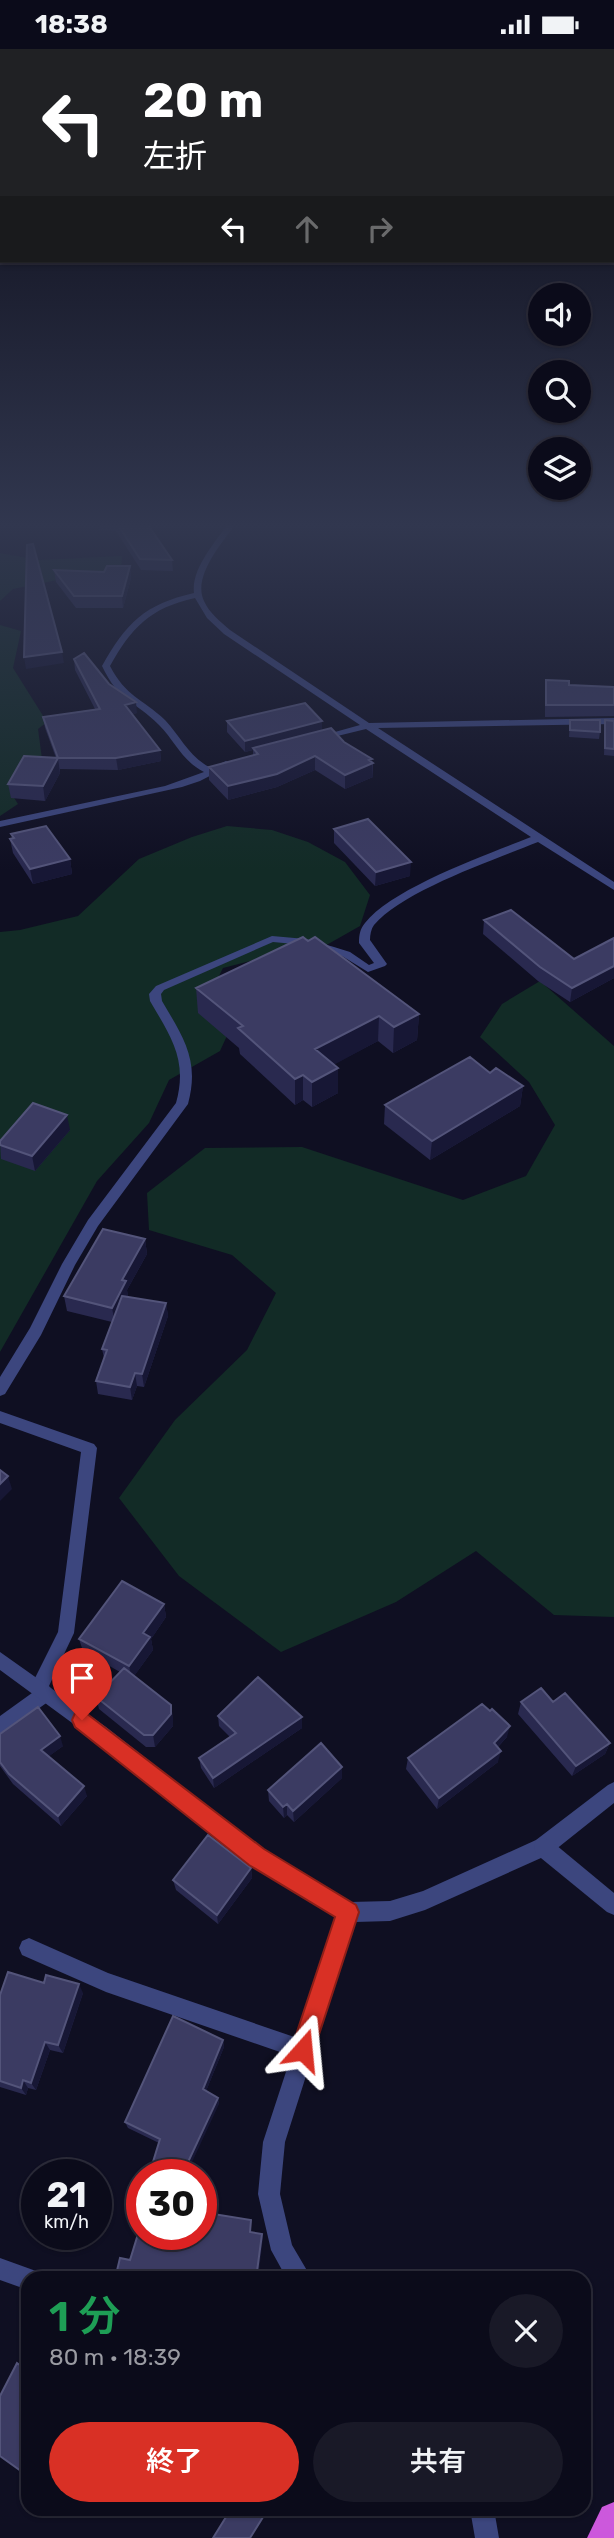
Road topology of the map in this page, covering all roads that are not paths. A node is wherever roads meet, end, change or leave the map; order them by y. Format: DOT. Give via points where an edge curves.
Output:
graph roads {
  1 [pos="123,638"];
  2 [pos="236,638"];
  3 [pos="614,721"];
  4 [pos="366,726"];
  5 [pos="314,740"];
  6 [pos="236,761"];
  7 [pos="208,770"];
  8 [pos="0,824"];
  9 [pos="539,838"];
  10 [pos="614,887"];
  11 [pos="0,1390"];
  12 [pos="0,1417"];
  13 [pos="0,1660"];
  14 [pos="43,1691"];
  15 [pos="0,1727"];
  16 [pos="614,1791"];
  17 [pos="542,1847"];
  18 [pos="614,1905"];
  19 [pos="348,1912"];
  20 [pos="29,1948"];
  21 [pos="303,2050"];
  22 [pos="0,2269"];
  23 [pos="296,2271"];
  24 [pos="21,2276"];
  25 [pos="483,2516"];
  26 [pos="614,2519"];
  27 [pos="487,2538"];
  28 [pos="604,2538"];
  1 -- 7 [label="street" via="106,666 113,683 122,695 167,727 191,763"];
  2 -- 4 [label="street"];
  3 -- 4 [label="street"];
  4 -- 5 [label="street"];
  4 -- 9 [label="street"];
  6 -- 7 [label="street"];
  7 -- 8 [label="street" via="195,780 156,791"];
  9 -- 10 [label="street"];
  9 -- 11 [label="street" via="419,890 380,913 368,925 364,943 381,964 368,969 346,954 306,942 272,939 160,988 156,1001 188,1061 189,1084 182,1104 93,1223"];
  12 -- 14 [label="street" via="89,1448 66,1633"];
  13 -- 14 [label="street"];
  14 -- 15 [label="street"];
  14 -- 19 [label="street" via="256,1857"];
  16 -- 17 [label="street"];
  17 -- 18 [label="street"];
  17 -- 19 [label="street" via="425,1900 390,1911"];
  19 -- 21 [label="street"];
  20 -- 21 [label="street" via="106,1982"];
  21 -- 23 [label="street" via="274,2142 269,2195 282,2251"];
  22 -- 24 [label="street"];
  25 -- 27 [label="street"];
  26 -- 28 [label="highway"];
}
